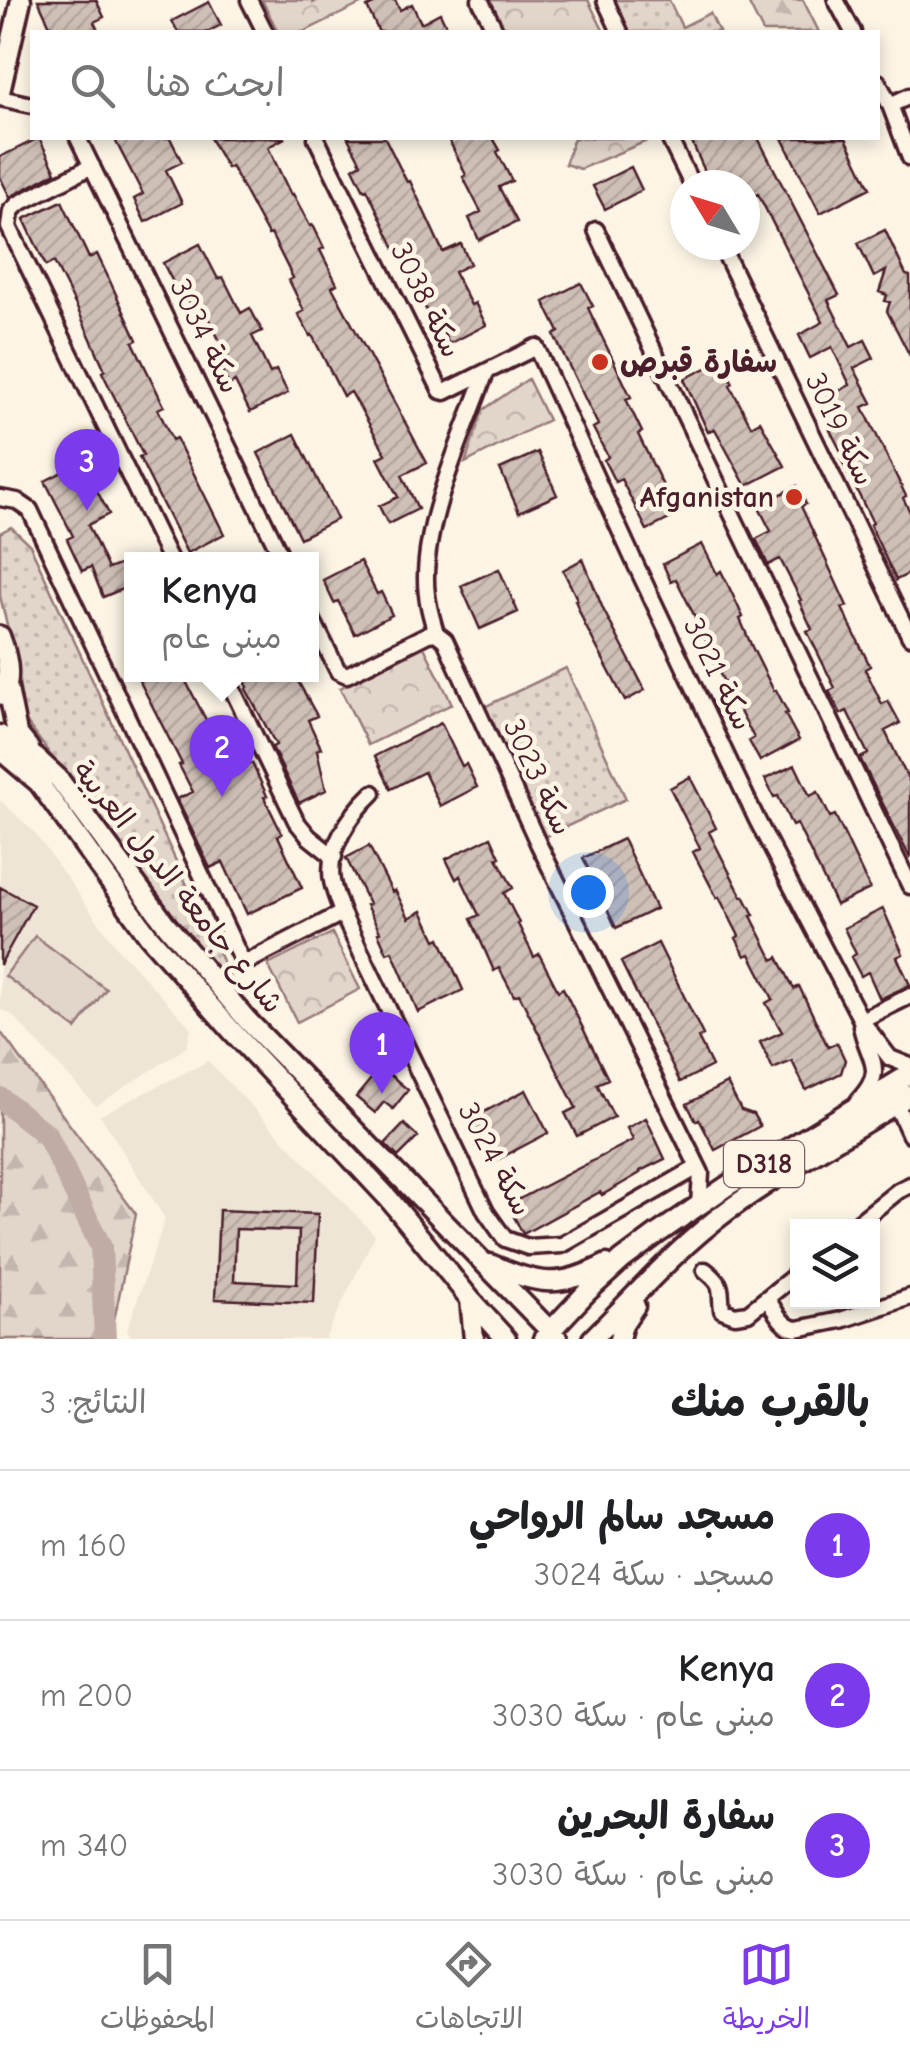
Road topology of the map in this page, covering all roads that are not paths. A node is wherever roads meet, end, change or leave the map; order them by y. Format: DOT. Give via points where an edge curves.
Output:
graph roads {
  1 [pos="21,0"];
  2 [pos="249,0"];
  3 [pos="480,0"];
  4 [pos="605,0"];
  5 [pos="836,0"];
  6 [pos="264,30"];
  7 [pos="495,30"];
  8 [pos="619,30"];
  9 [pos="851,30"];
  10 [pos="880,86"];
  11 [pos="0,95"];
  12 [pos="910,96"];
  13 [pos="30,104"];
  14 [pos="890,105"];
  15 [pos="79,140"];
  16 [pos="317,140"];
  17 [pos="670,140"];
  18 [pos="910,158"];
  19 [pos="92,166"];
  20 [pos="685,170"];
  21 [pos="596,230"];
  22 [pos="728,260"];
  23 [pos="536,347"];
  24 [pos="486,372"];
  25 [pos="0,498"];
  26 [pos="166,552"];
  27 [pos="279,552"];
  28 [pos="319,632"];
  29 [pos="430,635"];
  30 [pos="0,636"];
  31 [pos="910,637"];
  32 [pos="229,682"];
  33 [pos="4,698"];
  34 [pos="0,734"];
  35 [pos="0,750"];
  36 [pos="35,757"];
  37 [pos="372,793"];
  38 [pos="334,857"];
  39 [pos="910,886"];
  40 [pos="342,913"];
  41 [pos="910,996"];
  42 [pos="861,1020"];
  43 [pos="910,1066"];
  44 [pos="910,1074"];
  45 [pos="906,1099"];
  46 [pos="846,1114"];
  47 [pos="910,1135"];
  48 [pos="700,1170"];
  49 [pos="910,1185"];
  50 [pos="728,1186"];
  51 [pos="699,1206"];
  52 [pos="863,1219"];
  53 [pos="480,1260"];
  54 [pos="622,1260"];
  55 [pos="662,1269"];
  56 [pos="704,1270"];
  57 [pos="790,1279"];
  58 [pos="470,1298"];
  59 [pos="767,1298"];
  60 [pos="910,1298"];
  61 [pos="551,1336"];
  62 [pos="474,1339"];
  63 [pos="506,1339"];
  64 [pos="592,1339"];
  65 [pos="619,1339"];
  1 -- 11 [label="main road"];
  2 -- 6 [label="street"];
  3 -- 7 [label="street"];
  4 -- 8 [label="street"];
  5 -- 9 [label="street"];
  10 -- 14 [label="street"];
  11 -- 13 [label="street"];
  12 -- 14 [label="street"];
  14 -- 18 [label="street"];
  15 -- 19 [label="street, سكة 3034"];
  16 -- 24 [label="street, سكة 3038" via="438,388 445,392"];
  17 -- 20 [label="street"];
  19 -- 26 [label="street" via="18,204 10,227"];
  19 -- 27 [label="street, سكة 3034"];
  21 -- 39 [label="street"];
  22 -- 31 [label="street, سكة 3019"];
  23 -- 24 [label="street, سكة 3038"];
  23 -- 42 [label="street, سكة 3021" via="758,820"];
  24 -- 29 [label="street" via="432,532 426,583"];
  25 -- 40 [label="street" via="30,510 241,959 251,960"];
  28 -- 29 [label="street" via="338,671 347,675"];
  29 -- 48 [label="street, سكة 3023" via="445,640"];
  30 -- 33 [label="main road" via="8,672"];
  32 -- 38 [label="street" via="296,821"];
  33 -- 36 [label="main road"];
  34 -- 36 [label="main road, شارع جامعة الدول العربية"];
  35 -- 58 [label="main road, شارع جامعة الدول العربية" via="38,783 148,935 389,1199"];
  36 -- 53 [label="main road, شارع جامعة الدول العربية" via="247,1020"];
  37 -- 38 [label="street" via="346,822"];
  38 -- 40 [label="street" via="332,882"];
  40 -- 48 [label="street, سكة 3024" via="505,1239 528,1247 562,1245"];
  41 -- 42 [label="street"];
  42 -- 43 [label="street, سكة 3021" via="890,1058"];
  42 -- 46 [label="street, سكة 3021" via="876,1069"];
  44 -- 46 [label="main road, D318"];
  45 -- 47 [label="street"];
  45 -- 55 [label="main road, D318" via="768,1182"];
  46 -- 50 [label="main road, D318"];
  48 -- 50 [label="street"];
  48 -- 51 [label="street"];
  49 -- 52 [label="street"];
  50 -- 51 [label="main road, D318"];
  51 -- 54 [label="main road, D318"];
  53 -- 54 [label="main road" via="550,1282"];
  53 -- 61 [label="main road, شارع جامعة الدول العربية"];
  54 -- 61 [label="main road, D318"];
  55 -- 64 [label="main road, D318"];
  55 -- 65 [label="main road" via="622,1324"];
  56 -- 59 [label="street" via="722,1287 726,1313 748,1313"];
  57 -- 59 [label="street"];
  58 -- 62 [label="main road"];
  58 -- 63 [label="main road, شارع جامعة الدول العربية"];
  59 -- 60 [label="street" via="784,1324 797,1329"];
}
